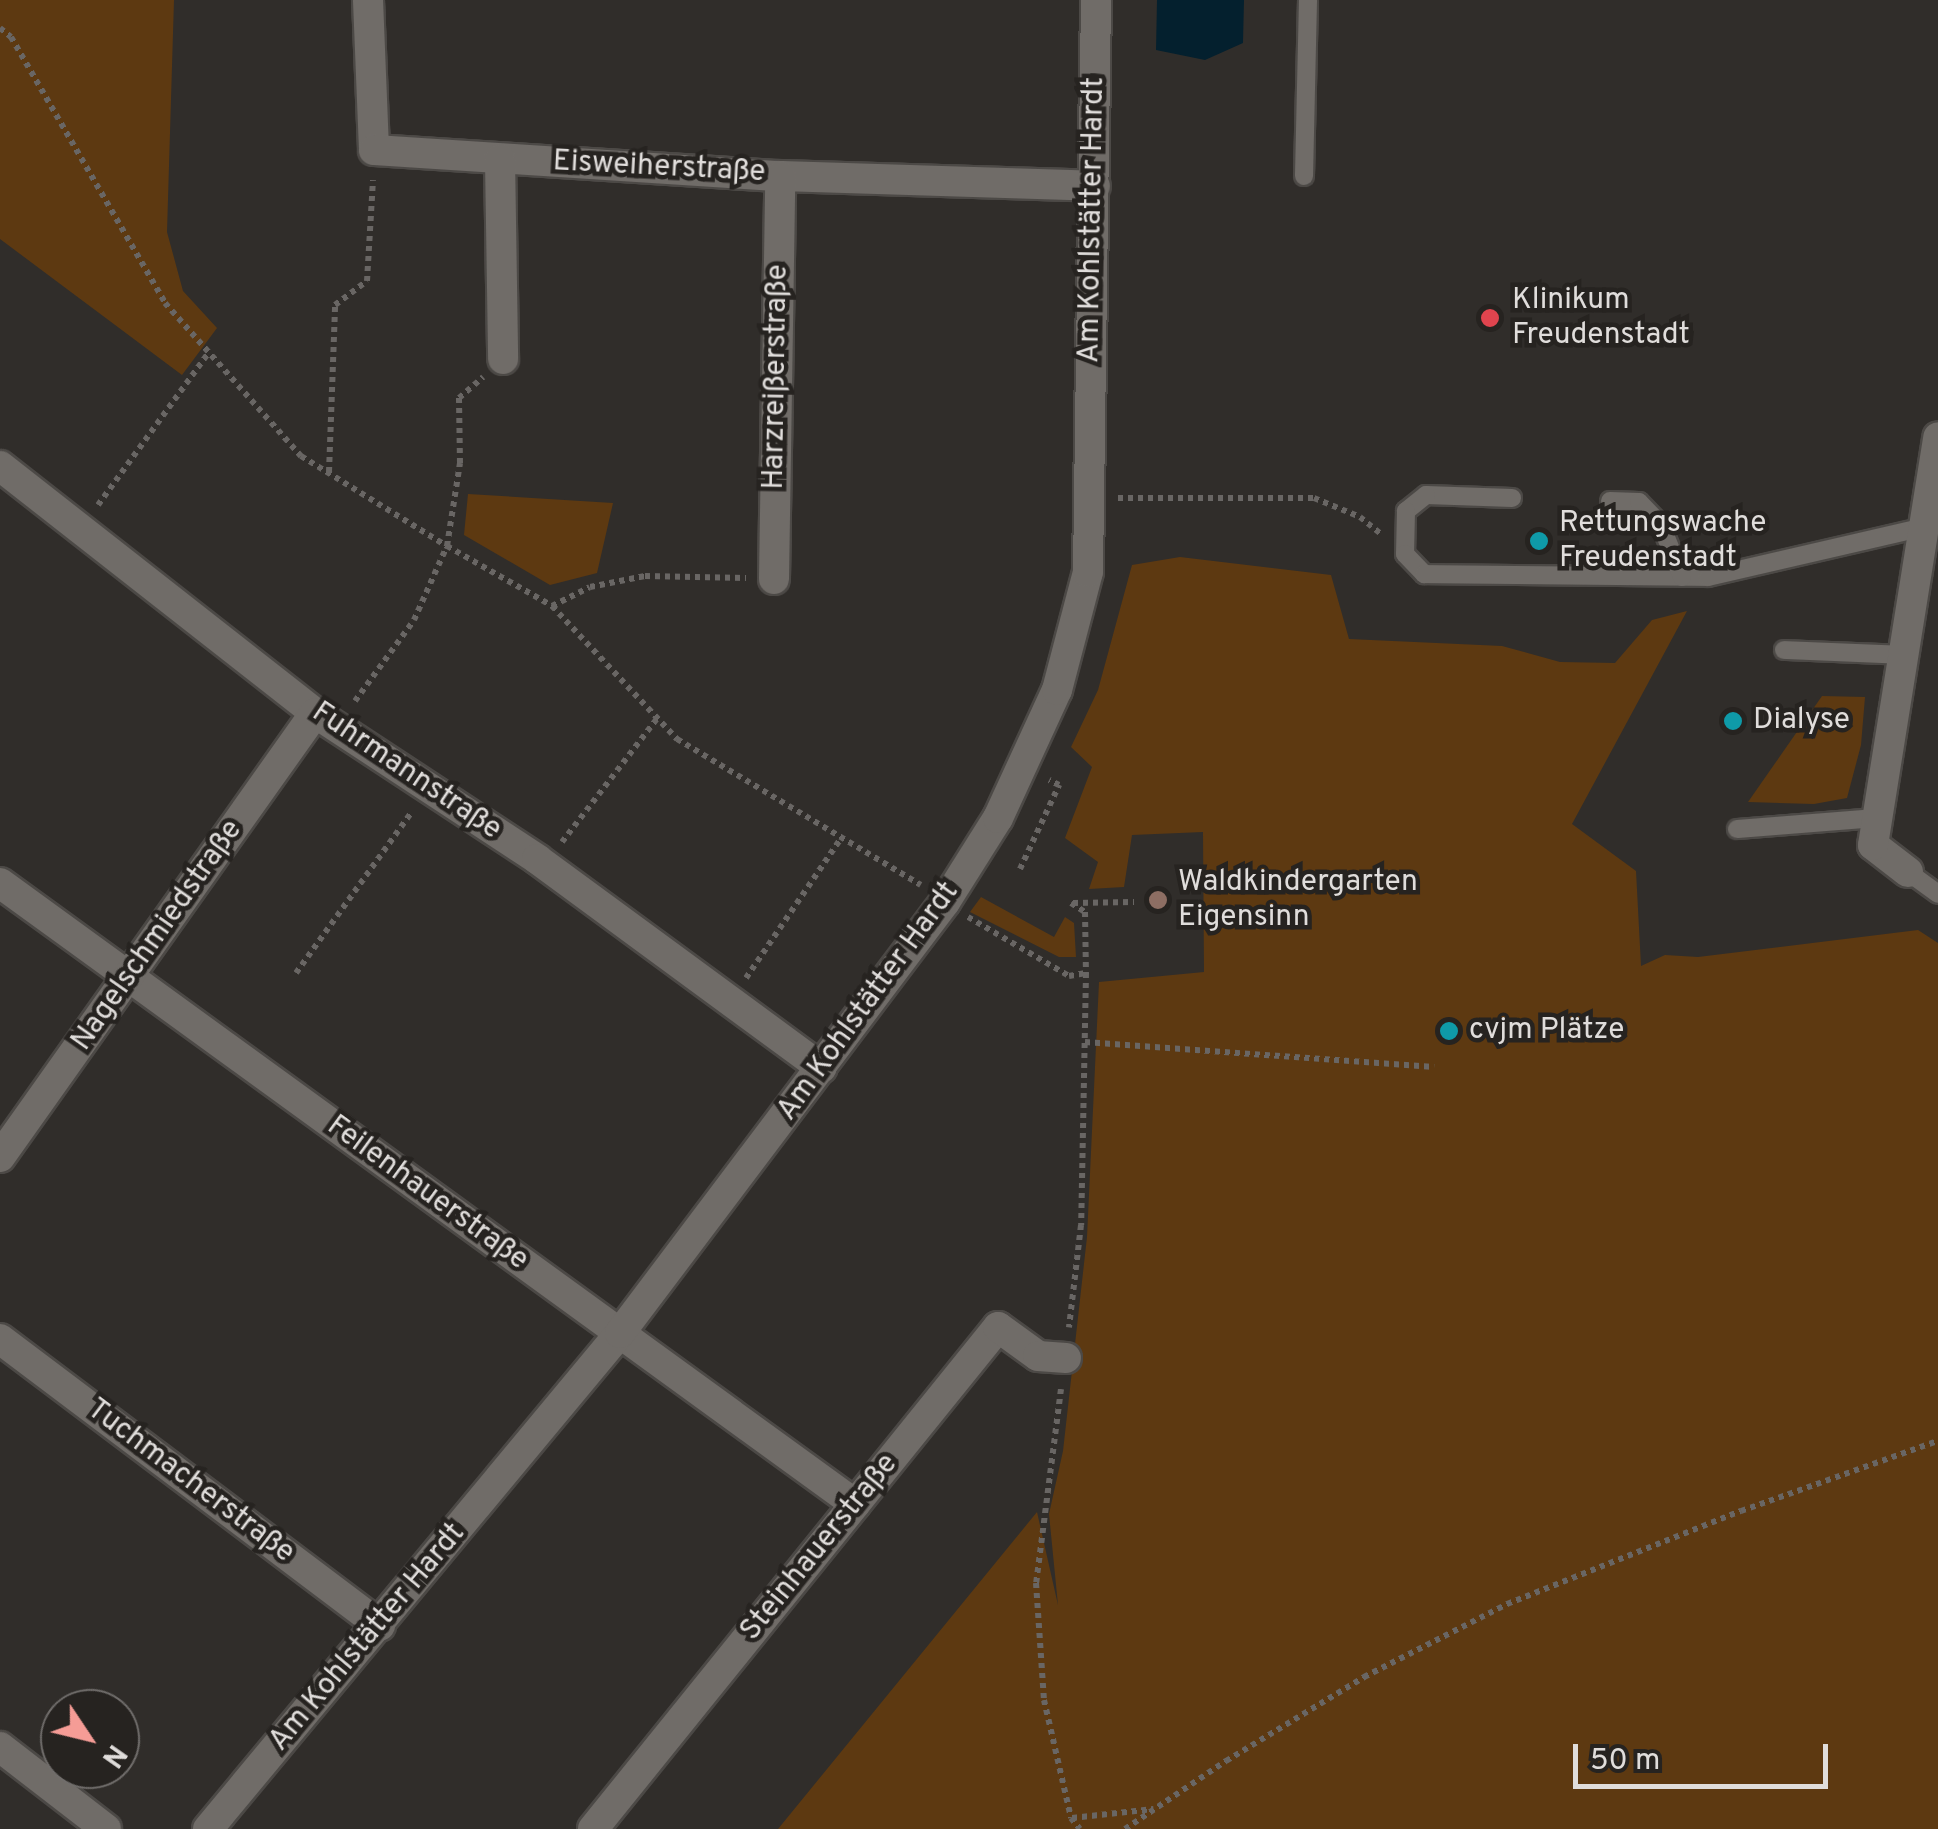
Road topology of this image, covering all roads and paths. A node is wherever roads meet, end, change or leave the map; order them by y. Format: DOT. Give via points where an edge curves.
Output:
graph roads {
  1 [pos="368,0"];
  2 [pos="1096,0"];
  3 [pos="1308,0"];
  4 [pos="0,28"];
  5 [pos="374,150"];
  6 [pos="500,159"];
  7 [pos="780,176"];
  8 [pos="1304,176"];
  9 [pos="1095,186"];
  10 [pos="208,352"];
  11 [pos="504,360"];
  12 [pos="1938,437"];
  13 [pos="0,466"];
  14 [pos="329,473"];
  15 [pos="1089,498"];
  16 [pos="1512,498"];
  17 [pos="1610,501"];
  18 [pos="1924,526"];
  19 [pos="80,531"];
  20 [pos="447,546"];
  21 [pos="1405,554"];
  22 [pos="1682,576"];
  23 [pos="774,579"];
  24 [pos="552,606"];
  25 [pos="1784,650"];
  26 [pos="1903,655"];
  27 [pos="658,716"];
  28 [pos="326,720"];
  29 [pos="429,788"];
  30 [pos="1877,818"];
  31 [pos="1737,830"];
  32 [pos="841,838"];
  33 [pos="544,864"];
  34 [pos="1908,872"];
  35 [pos="0,883"];
  36 [pos="1938,894"];
  37 [pos="945,902"];
  38 [pos="1134,902"];
  39 [pos="296,973"];
  40 [pos="1086,973"];
  41 [pos="129,978"];
  42 [pos="730,1000"];
  43 [pos="1085,1042"];
  44 [pos="1434,1066"];
  45 [pos="822,1068"];
  46 [pos="0,1157"];
  47 [pos="620,1334"];
  48 [pos="0,1339"];
  49 [pos="1066,1358"];
  50 [pos="1938,1442"];
  51 [pos="855,1504"];
  52 [pos="380,1624"];
  53 [pos="0,1747"];
  54 [pos="1155,1809"];
  55 [pos="1071,1818"];
  56 [pos="106,1829"];
  57 [pos="208,1829"];
  58 [pos="593,1829"];
  59 [pos="1080,1829"];
  60 [pos="1125,1829"];
  1 -- 5 [label="street"];
  2 -- 9 [label="street, Am Kohlstätter Hardt"];
  3 -- 8 [label="lane"];
  4 -- 10 [label="path" via="165,303"];
  5 -- 6 [label="street, Eisweiherstraße"];
  5 -- 14 [label="path" via="367,281 335,305"];
  6 -- 7 [label="street, Eisweiherstraße"];
  6 -- 11 [label="street"];
  7 -- 9 [label="street, Eisweiherstraße"];
  7 -- 23 [label="street, Harzreißerstraße"];
  9 -- 15 [label="street, Am Kohlstätter Hardt"];
  10 -- 14 [label="path" via="301,456"];
  10 -- 19 [label="path"];
  11 -- 20 [label="path" via="458,398 460,463"];
  12 -- 18 [label="street"];
  13 -- 19 [label="street, Fuhrmannstraße"];
  14 -- 20 [label="path"];
  15 -- 21 [label="path" via="1314,498 1360,518"];
  15 -- 37 [label="street, Am Kohlstätter Hardt" via="1088,572 1056,690 998,818"];
  16 -- 21 [label="lane" via="1426,495 1406,511"];
  17 -- 22 [label="lane" via="1639,502 1660,525"];
  18 -- 22 [label="lane" via="1708,577"];
  18 -- 26 [label="street"];
  19 -- 28 [label="street, Fuhrmannstraße"];
  20 -- 24 [label="path"];
  20 -- 28 [label="path" via="414,620"];
  21 -- 22 [label="lane" via="1424,574"];
  23 -- 24 [label="path" via="644,576 590,586"];
  24 -- 27 [label="path"];
  25 -- 26 [label="lane"];
  26 -- 30 [label="street"];
  27 -- 32 [label="path" via="677,738"];
  27 -- 33 [label="path"];
  28 -- 29 [label="street, Fuhrmannstraße"];
  28 -- 41 [label="street, Nagelschmiedstraße"];
  29 -- 33 [label="street, Fuhrmannstraße"];
  29 -- 39 [label="path"];
  30 -- 31 [label="lane"];
  30 -- 34 [label="street" via="1873,845"];
  32 -- 37 [label="path"];
  32 -- 42 [label="path"];
  33 -- 42 [label="street, Fuhrmannstraße"];
  34 -- 36 [label="lane"];
  35 -- 41 [label="street, Feilenhauerstraße"];
  37 -- 40 [label="path" via="1069,976"];
  37 -- 45 [label="street, Am Kohlstätter Hardt"];
  38 -- 40 [label="path" via="1071,902 1085,912"];
  40 -- 43 [label="path"];
  41 -- 46 [label="street, Nagelschmiedstraße"];
  41 -- 47 [label="street, Feilenhauerstraße"];
  42 -- 45 [label="street, Fuhrmannstraße"];
  43 -- 44 [label="path"];
  43 -- 49 [label="path" via="1081,1225"];
  45 -- 47 [label="street, Am Kohlstätter Hardt"];
  47 -- 51 [label="street, Feilenhauerstraße"];
  47 -- 52 [label="street, Am Kohlstätter Hardt"];
  48 -- 52 [label="street, Tuchmacherstraße"];
  49 -- 51 [label="street, Steinhauerstraße" via="1038,1356 998,1327"];
  49 -- 55 [label="path" via="1036,1583 1044,1700"];
  50 -- 54 [label="path" via="1507,1604 1364,1677"];
  51 -- 58 [label="street, Steinhauerstraße"];
  52 -- 57 [label="street, Am Kohlstätter Hardt"];
  53 -- 56 [label="street"];
  54 -- 55 [label="path"];
  54 -- 60 [label="path"];
  55 -- 59 [label="path"];
}
